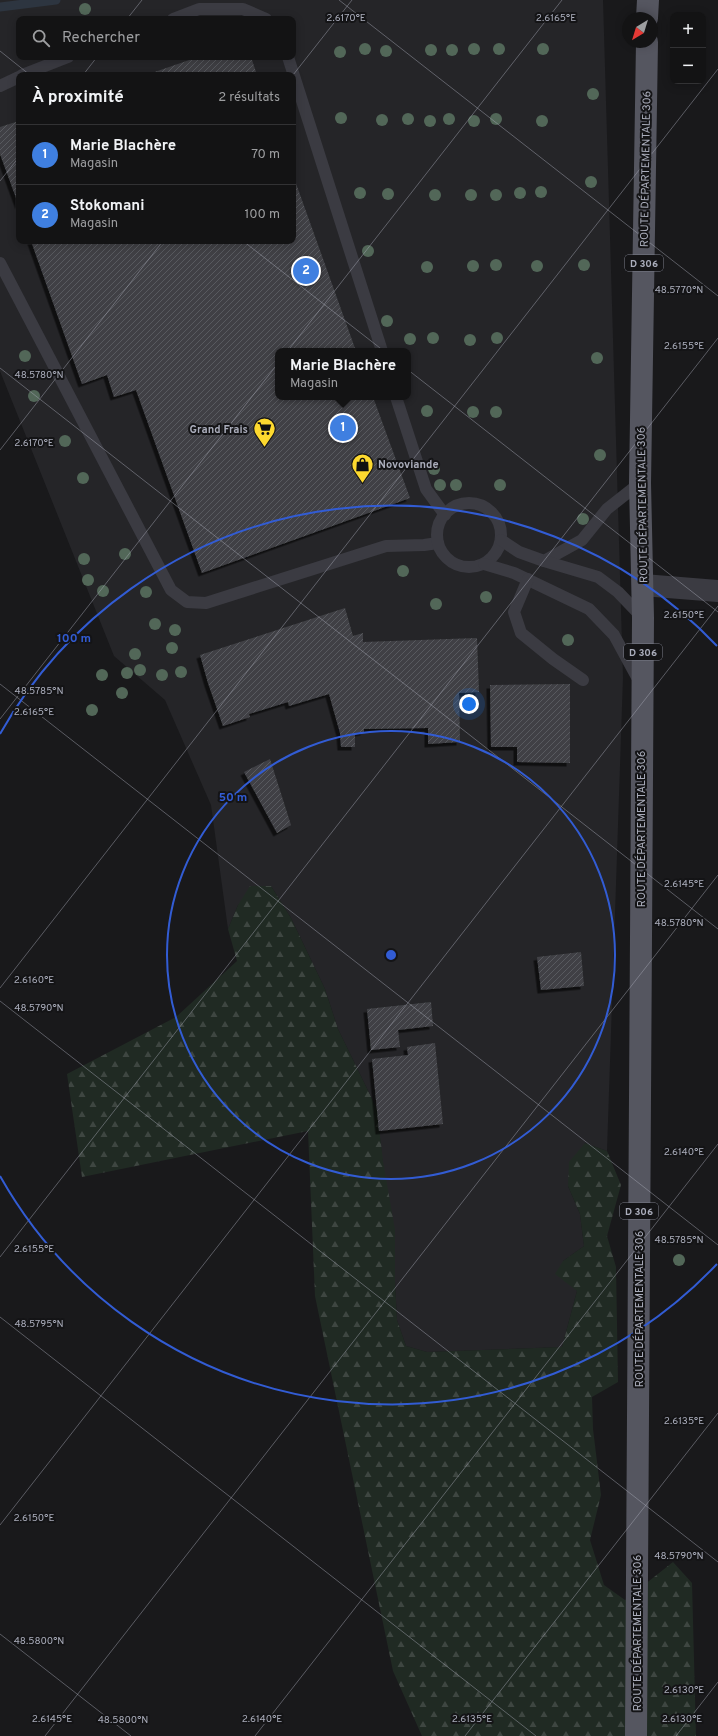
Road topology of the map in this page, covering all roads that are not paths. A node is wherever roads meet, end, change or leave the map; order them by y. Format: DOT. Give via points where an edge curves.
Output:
graph roads {
  1 [pos="648,0"];
  2 [pos="647,12"];
  3 [pos="182,16"];
  4 [pos="259,16"];
  5 [pos="647,48"];
  6 [pos="60,60"];
  7 [pos="289,60"];
  8 [pos="30,72"];
  9 [pos="293,72"];
  10 [pos="16,78"];
  11 [pos="296,82"];
  12 [pos="0,86"];
  13 [pos="0,262"];
  14 [pos="381,348"];
  15 [pos="397,400"];
  16 [pos="640,483"];
  17 [pos="445,515"];
  18 [pos="501,540"];
  19 [pos="438,543"];
  20 [pos="544,560"];
  21 [pos="484,564"];
  22 [pos="528,579"];
  23 [pos="643,585"];
  24 [pos="718,591"];
  25 [pos="643,618"];
  26 [pos="583,680"];
  27 [pos="642,686"];
  28 [pos="636,1736"];
  1 -- 2 [label="main road"];
  3 -- 4 [label="lane" via="199,10 243,9"];
  5 -- 16 [label="main road, ROUTE DÉPARTEMENTALE 306 / D 306"];
  6 -- 8 [label="lane"];
  7 -- 9 [label="lane"];
  10 -- 12 [label="lane"];
  11 -- 14 [label="lane"];
  13 -- 19 [label="lane" via="171,590 187,602 206,603 386,546"];
  15 -- 17 [label="lane" via="426,489"];
  16 -- 20 [label="lane" via="607,510 582,540"];
  16 -- 23 [label="main road, ROUTE DÉPARTEMENTALE 306 / D 306"];
  17 -- 18 [label="lane" via="462,504 482,506 497,520"];
  17 -- 19 [label="lane" via="440,524"];
  18 -- 20 [label="lane" via="519,552"];
  18 -- 21 [label="lane" via="492,558"];
  19 -- 21 [label="lane" via="442,552 456,564 475,567"];
  20 -- 25 [label="lane" via="598,577 618,592"];
  21 -- 22 [label="lane"];
  22 -- 26 [label="lane" via="514,612 521,633"];
  22 -- 27 [label="lane" via="589,609 614,635"];
  23 -- 24 [label="street"];
  23 -- 25 [label="main road, ROUTE DÉPARTEMENTALE 306 / D 306"];
  25 -- 27 [label="main road, ROUTE DÉPARTEMENTALE 306 / D 306"];
  27 -- 28 [label="main road, ROUTE DÉPARTEMENTALE 306 / D 306"];
}
